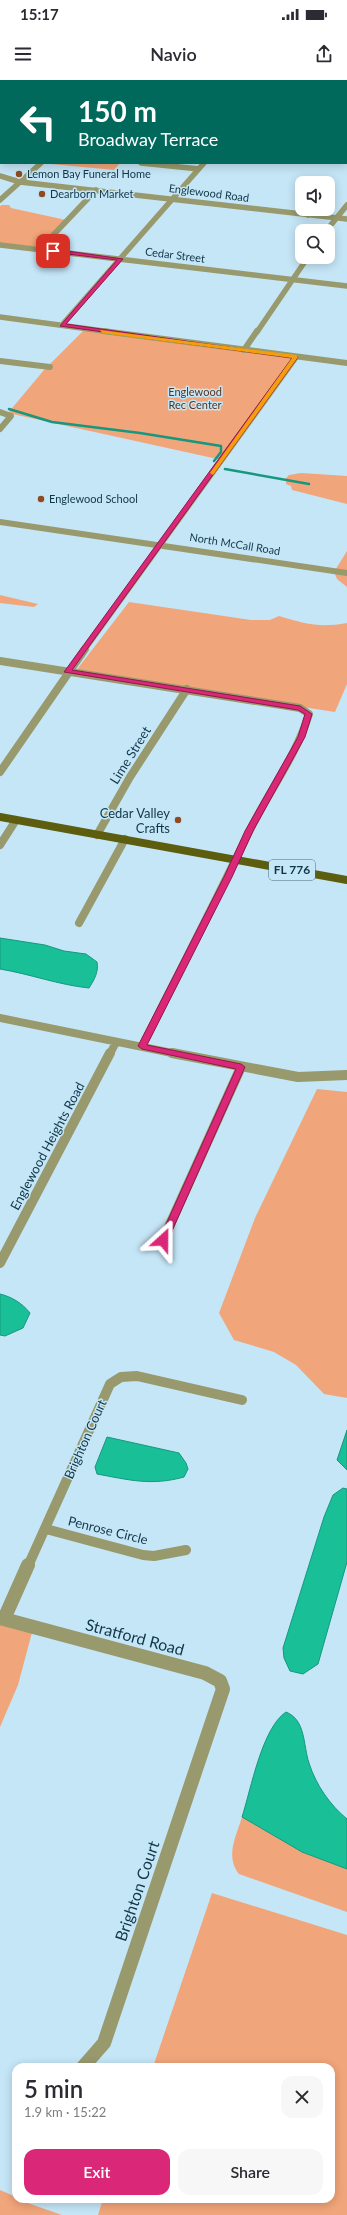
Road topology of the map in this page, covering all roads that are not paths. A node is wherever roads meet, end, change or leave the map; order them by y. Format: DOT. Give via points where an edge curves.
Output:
graph roads {
  1 [pos="40,164"];
  2 [pos="152,164"];
  3 [pos="203,164"];
  4 [pos="199,169"];
  5 [pos="0,176"];
  6 [pos="20,182"];
  7 [pos="96,190"];
  8 [pos="172,199"];
  9 [pos="0,200"];
  10 [pos="347,205"];
  11 [pos="295,213"];
  12 [pos="318,216"];
  13 [pos="337,218"];
  14 [pos="347,219"];
  15 [pos="332,224"];
  16 [pos="0,245"];
  17 [pos="40,249"];
  18 [pos="120,259"];
  19 [pos="303,264"];
  20 [pos="292,280"];
  21 [pos="347,286"];
  22 [pos="0,316"];
  23 [pos="62,325"];
  24 [pos="244,350"];
  25 [pos="296,357"];
  26 [pos="0,361"];
  27 [pos="347,363"];
  28 [pos="50,367"];
  29 [pos="0,412"];
  30 [pos="0,429"];
  31 [pos="0,522"];
  32 [pos="161,545"];
  33 [pos="347,573"];
  34 [pos="0,662"];
  35 [pos="68,672"];
  36 [pos="186,689"];
  37 [pos="3,762"];
  38 [pos="0,772"];
  39 [pos="0,817"];
  40 [pos="16,820"];
  41 [pos="97,834"];
  42 [pos="125,839"];
  43 [pos="0,845"];
  44 [pos="236,860"];
  45 [pos="347,880"];
  46 [pos="79,923"];
  47 [pos="0,1018"];
  48 [pos="116,1042"];
  49 [pos="142,1046"];
  50 [pos="241,1067"];
  51 [pos="347,1075"];
  52 [pos="163,1240"];
  53 [pos="0,1263"];
  54 [pos="242,1400"];
  55 [pos="46,1529"];
  56 [pos="186,1550"];
  57 [pos="2,1619"];
  58 [pos="213,1720"];
  59 [pos="86,2063"];
  1 -- 6 [label="street"];
  2 -- 4 [label="street"];
  3 -- 4 [label="street"];
  4 -- 8 [label="street"];
  5 -- 6 [label="street, Englewood Road"];
  6 -- 7 [label="street, Englewood Road"];
  6 -- 9 [label="street"];
  7 -- 8 [label="street, Englewood Road"];
  7 -- 17 [label="street"];
  8 -- 11 [label="street, Englewood Road"];
  8 -- 18 [label="street"];
  10 -- 13 [label="street"];
  12 -- 13 [label="street, Englewood Road"];
  13 -- 14 [label="street, Englewood Road"];
  13 -- 15 [label="street"];
  16 -- 17 [label="street, Cedar Street"];
  17 -- 18 [label="street, Cedar Street"];
  18 -- 20 [label="street, Cedar Street"];
  18 -- 23 [label="street"];
  19 -- 20 [label="street"];
  20 -- 21 [label="street, Cedar Street"];
  20 -- 24 [label="street"];
  22 -- 23 [label="street"];
  23 -- 24 [label="street"];
  24 -- 25 [label="street"];
  25 -- 27 [label="street"];
  25 -- 32 [label="street"];
  26 -- 28 [label="street"];
  29 -- 30 [label="street" via="10,416"];
  31 -- 32 [label="street, North McCall Road"];
  32 -- 33 [label="street, North McCall Road"];
  32 -- 35 [label="street"];
  34 -- 35 [label="street"];
  35 -- 36 [label="street"];
  35 -- 37 [label="street"];
  36 -- 41 [label="street, Lime Street"];
  36 -- 44 [label="street" via="300,708 306,711 309,717 302,737 256,818"];
  37 -- 38 [label="street"];
  39 -- 40 [label="main road, FL 776"];
  40 -- 41 [label="main road, FL 776"];
  40 -- 43 [label="street"];
  41 -- 42 [label="main road, FL 776"];
  42 -- 44 [label="main road, FL 776"];
  42 -- 46 [label="street"];
  44 -- 45 [label="main road, FL 776"];
  44 -- 49 [label="street"];
  47 -- 48 [label="street"];
  48 -- 49 [label="street"];
  48 -- 53 [label="street, Englewood Heights Road"];
  49 -- 50 [label="street"];
  50 -- 51 [label="street" via="298,1077"];
  50 -- 52 [label="street"];
  54 -- 55 [label="street, Brighton Court" via="136,1376 116,1379 110,1384"];
  55 -- 56 [label="street, Penrose Circle" via="144,1555 154,1556"];
  55 -- 57 [label="street, Brighton Court"];
  57 -- 58 [label="street, Stratford Road" via="213,1676 220,1681 223,1689"];
  58 -- 59 [label="street, Brighton Court" via="104,2043"];
}
